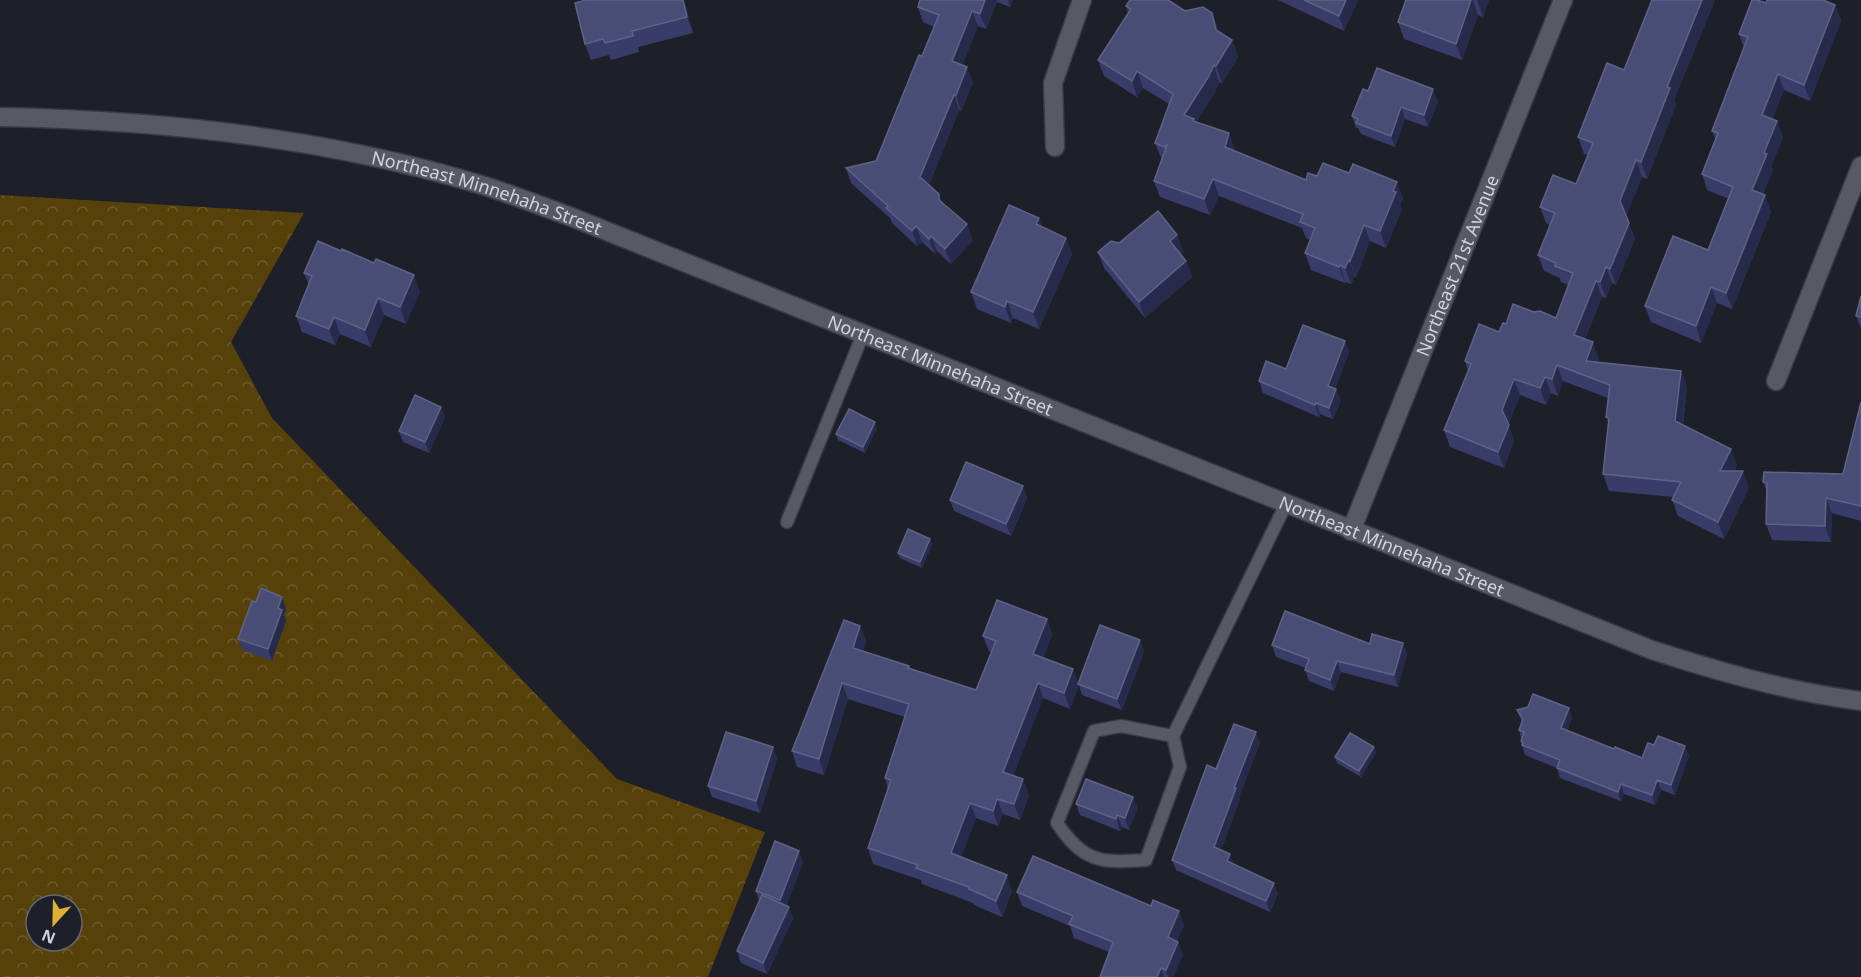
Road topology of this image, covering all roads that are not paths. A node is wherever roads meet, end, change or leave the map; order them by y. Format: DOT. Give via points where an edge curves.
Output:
graph roads {
  1 [pos="1082,0"];
  2 [pos="1563,0"];
  3 [pos="0,117"];
  4 [pos="1055,147"];
  5 [pos="1861,166"];
  6 [pos="863,334"];
  7 [pos="1776,381"];
  8 [pos="1286,504"];
  9 [pos="787,522"];
  10 [pos="1351,531"];
  11 [pos="1861,701"];
  12 [pos="1173,736"];
  1 -- 4 [label="main road" via="1053,83"];
  2 -- 10 [label="main road, Northeast 21st Avenue"];
  3 -- 6 [label="main road, Northeast Minnehaha Street" via="200,128 288,140 395,162 476,183 574,218"];
  5 -- 7 [label="main road"];
  6 -- 8 [label="main road, Northeast Minnehaha Street"];
  6 -- 9 [label="lane"];
  8 -- 10 [label="main road, Northeast Minnehaha Street"];
  8 -- 12 [label="lane"];
  10 -- 11 [label="main road, Northeast Minnehaha Street" via="1652,650 1715,670"];
  12 -- 12 [label="lane" via="1121,726 1094,731 1057,823 1070,842 1107,862 1146,860 1180,767"];
}
